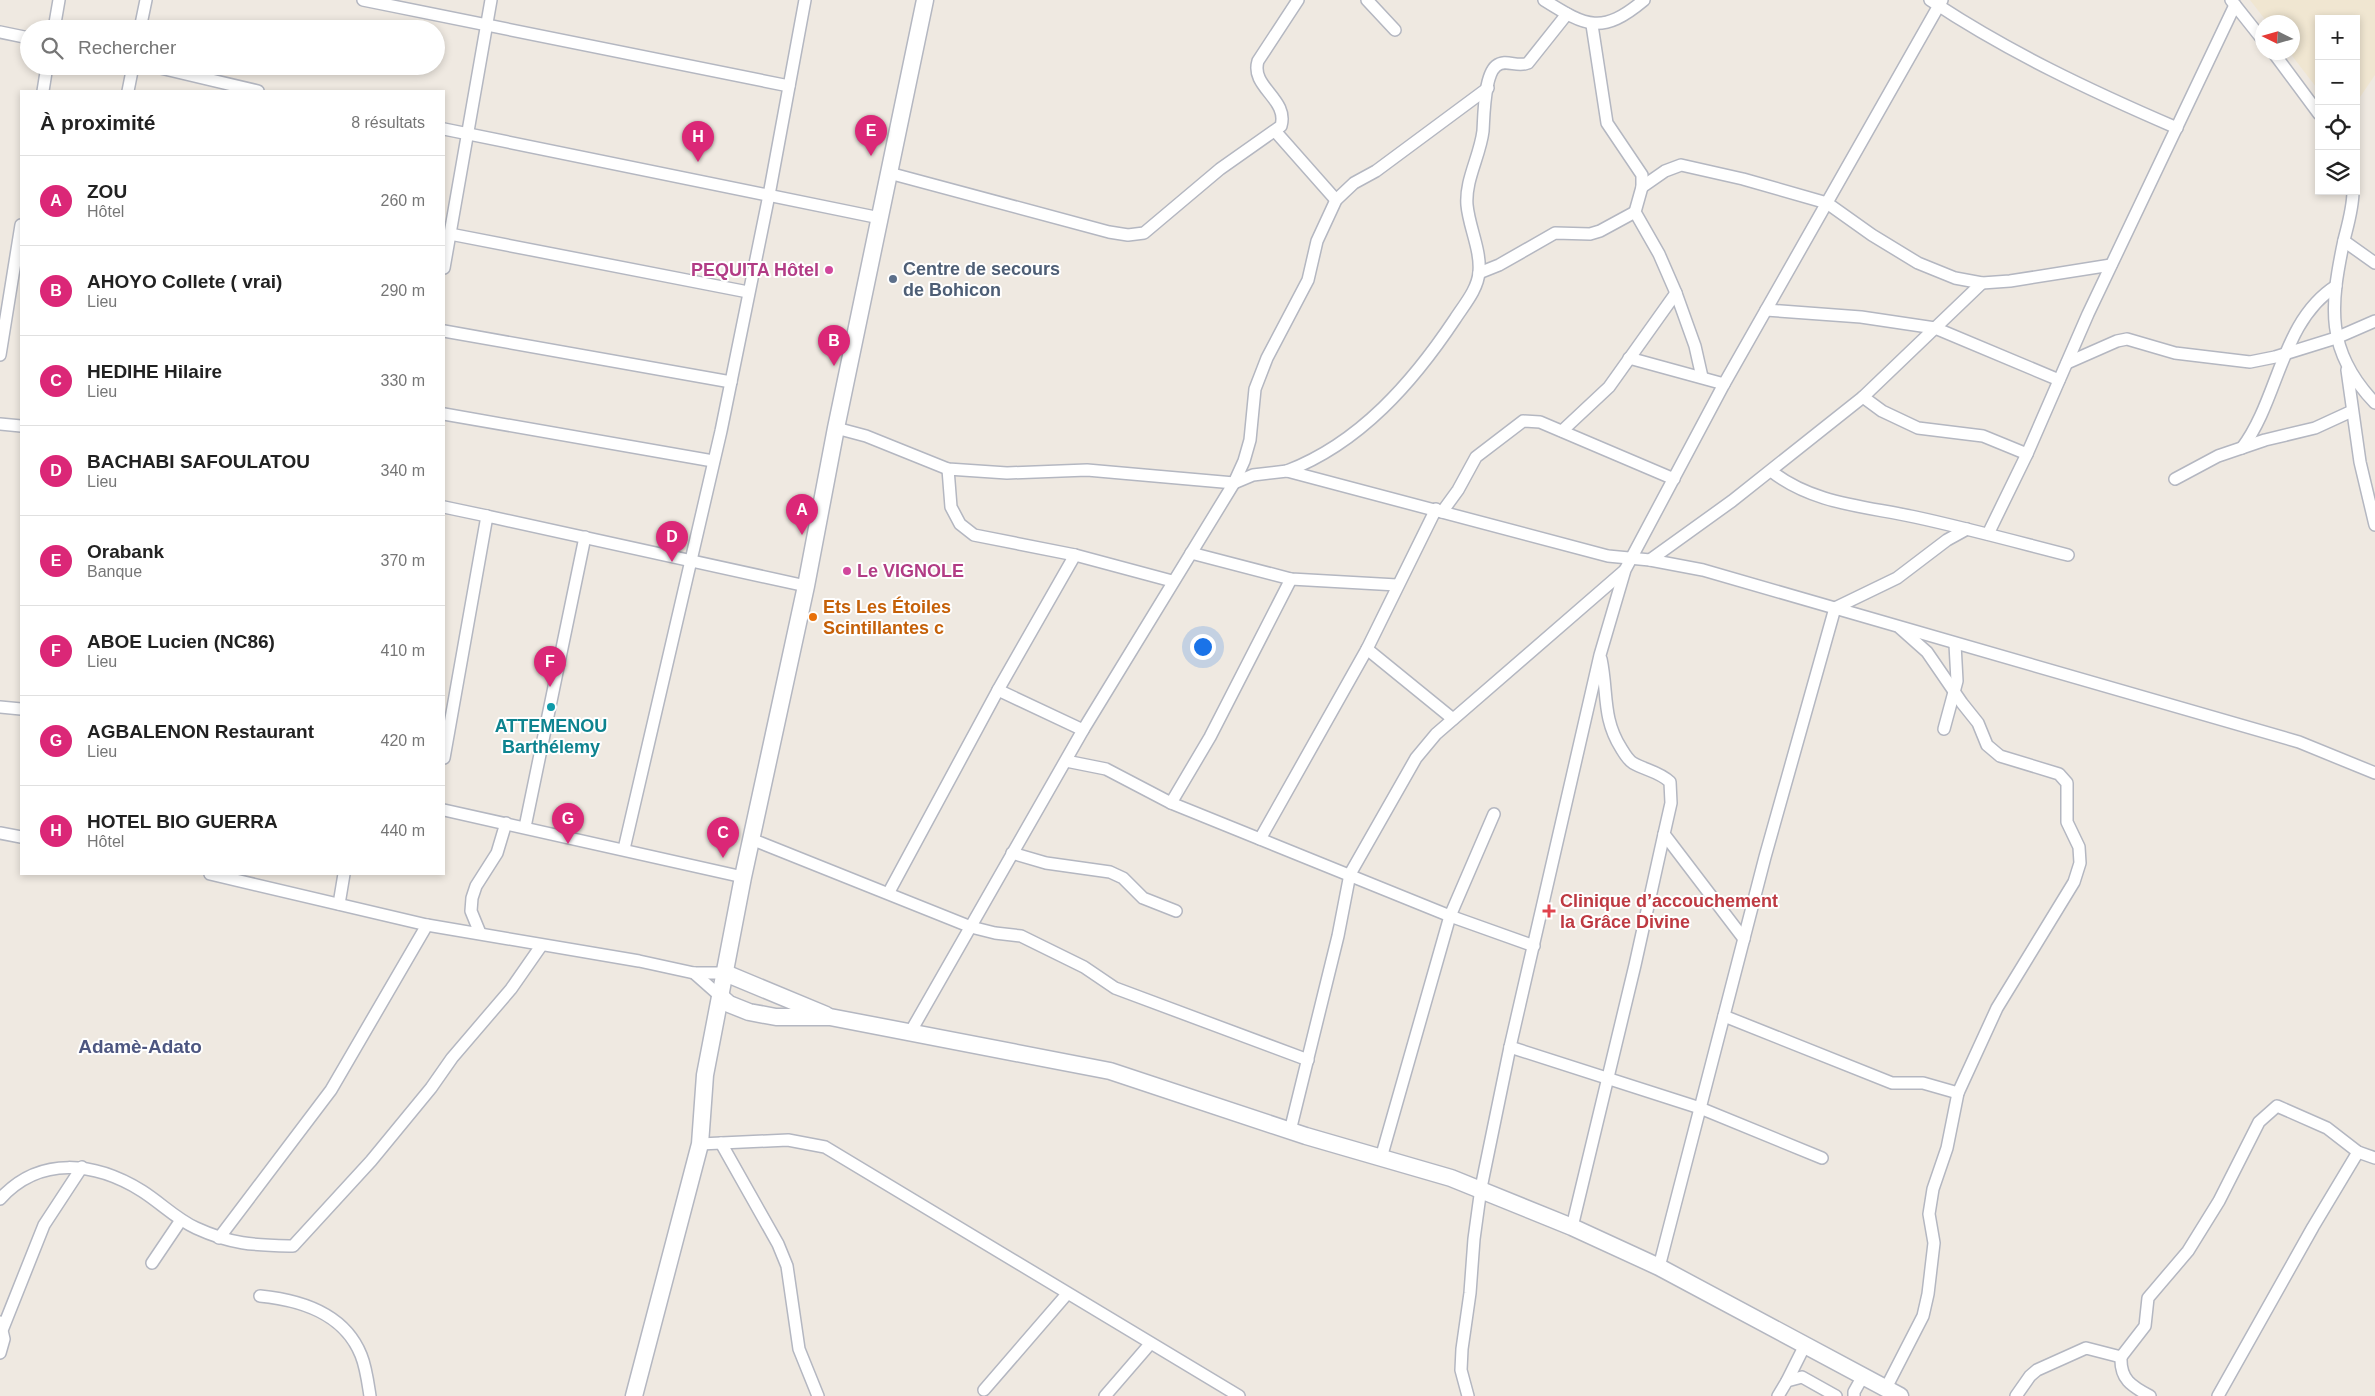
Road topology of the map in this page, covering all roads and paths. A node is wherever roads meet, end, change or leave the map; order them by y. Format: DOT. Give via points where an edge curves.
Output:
graph roads {
  1 [pos="59,0"];
  2 [pos="146,0"];
  3 [pos="363,0"];
  4 [pos="491,0"];
  5 [pos="805,0"];
  6 [pos="925,0"];
  7 [pos="1298,0"];
  8 [pos="1367,0"];
  9 [pos="1544,0"];
  10 [pos="1644,0"];
  11 [pos="1937,2"];
  12 [pos="2233,2"];
  13 [pos="1567,14"];
  14 [pos="56,20"];
  15 [pos="142,20"];
  16 [pos="486,24"];
  17 [pos="1592,25"];
  18 [pos="1395,30"];
  19 [pos="2255,30"];
  20 [pos="0,32"];
  21 [pos="20,36"];
  22 [pos="2279,60"];
  23 [pos="46,75"];
  24 [pos="131,75"];
  25 [pos="183,75"];
  26 [pos="789,86"];
  27 [pos="227,88"];
  28 [pos="1488,88"];
  29 [pos="43,90"];
  30 [pos="128,90"];
  31 [pos="248,90"];
  32 [pos="2315,109"];
  33 [pos="2177,128"];
  34 [pos="445,129"];
  35 [pos="1275,132"];
  36 [pos="466,133"];
  37 [pos="889,173"];
  38 [pos="1642,187"];
  39 [pos="769,195"];
  40 [pos="2352,195"];
  41 [pos="1336,200"];
  42 [pos="1826,204"];
  43 [pos="1635,212"];
  44 [pos="880,218"];
  45 [pos="20,231"];
  46 [pos="450,234"];
  47 [pos="2344,241"];
  48 [pos="445,262"];
  49 [pos="2375,263"];
  50 [pos="2111,265"];
  51 [pos="1479,273"];
  52 [pos="1982,283"];
  53 [pos="2336,286"];
  54 [pos="748,292"];
  55 [pos="1676,293"];
  56 [pos="1766,310"];
  57 [pos="2375,321"];
  58 [pos="1935,328"];
  59 [pos="445,330"];
  60 [pos="2336,338"];
  61 [pos="2286,354"];
  62 [pos="0,355"];
  63 [pos="1629,358"];
  64 [pos="2067,363"];
  65 [pos="2347,368"];
  66 [pos="1702,377"];
  67 [pos="2059,380"];
  68 [pos="731,382"];
  69 [pos="1724,384"];
  70 [pos="1862,397"];
  71 [pos="2375,403"];
  72 [pos="2352,411"];
  73 [pos="445,414"];
  74 [pos="0,424"];
  75 [pos="20,426"];
  76 [pos="836,428"];
  77 [pos="1562,431"];
  78 [pos="2242,448"];
  79 [pos="2026,454"];
  80 [pos="713,461"];
  81 [pos="948,469"];
  82 [pos="1287,471"];
  83 [pos="1771,471"];
  84 [pos="1674,479"];
  85 [pos="2175,479"];
  86 [pos="1234,483"];
  87 [pos="445,507"];
  88 [pos="1439,510"];
  89 [pos="487,516"];
  90 [pos="2375,525"];
  91 [pos="1967,530"];
  92 [pos="1988,534"];
  93 [pos="585,537"];
  94 [pos="1191,553"];
  95 [pos="1075,555"];
  96 [pos="2068,555"];
  97 [pos="692,560"];
  98 [pos="1650,560"];
  99 [pos="1627,565"];
  100 [pos="1291,579"];
  101 [pos="1172,581"];
  102 [pos="1397,585"];
  103 [pos="806,586"];
  104 [pos="1835,608"];
  105 [pos="1897,625"];
  106 [pos="1955,644"];
  107 [pos="1367,649"];
  108 [pos="1600,655"];
  109 [pos="998,690"];
  110 [pos="1955,692"];
  111 [pos="0,707"];
  112 [pos="20,709"];
  113 [pos="1453,719"];
  114 [pos="1944,729"];
  115 [pos="1083,730"];
  116 [pos="445,752"];
  117 [pos="1066,761"];
  118 [pos="2375,773"];
  119 [pos="1171,803"];
  120 [pos="445,810"];
  121 [pos="1494,814"];
  122 [pos="506,823"];
  123 [pos="525,827"];
  124 [pos="0,833"];
  125 [pos="1664,834"];
  126 [pos="20,837"];
  127 [pos="751,839"];
  128 [pos="1260,839"];
  129 [pos="624,850"];
  130 [pos="1012,853"];
  131 [pos="1350,874"];
  132 [pos="214,875"];
  133 [pos="344,875"];
  134 [pos="742,877"];
  135 [pos="889,892"];
  136 [pos="339,904"];
  137 [pos="1176,911"];
  138 [pos="1450,916"];
  139 [pos="427,925"];
  140 [pos="971,926"];
  141 [pos="480,933"];
  142 [pos="1744,939"];
  143 [pos="541,946"];
  144 [pos="1534,946"];
  145 [pos="694,973"];
  146 [pos="725,973"];
  147 [pos="720,996"];
  148 [pos="1724,1016"];
  149 [pos="830,1017"];
  150 [pos="912,1031"];
  151 [pos="1510,1047"];
  152 [pos="1308,1060"];
  153 [pos="1608,1077"];
  154 [pos="1958,1093"];
  155 [pos="1700,1108"];
  156 [pos="1290,1131"];
  157 [pos="721,1143"];
  158 [pos="700,1144"];
  159 [pos="2358,1152"];
  160 [pos="1381,1158"];
  161 [pos="1822,1158"];
  162 [pos="2375,1158"];
  163 [pos="82,1167"];
  164 [pos="1481,1188"];
  165 [pos="0,1199"];
  166 [pos="181,1220"];
  167 [pos="1572,1227"];
  168 [pos="219,1238"];
  169 [pos="152,1262"];
  170 [pos="1659,1267"];
  171 [pos="1067,1294"];
  172 [pos="260,1296"];
  173 [pos="1,1325"];
  174 [pos="1150,1344"];
  175 [pos="1805,1345"];
  176 [pos="0,1353"];
  177 [pos="2121,1357"];
  178 [pos="1863,1376"];
  179 [pos="1787,1381"];
  180 [pos="984,1390"];
  181 [pos="1893,1392"];
  182 [pos="370,1396"];
  183 [pos="634,1396"];
  184 [pos="818,1396"];
  185 [pos="1105,1396"];
  186 [pos="1239,1396"];
  187 [pos="1468,1396"];
  188 [pos="1778,1396"];
  189 [pos="1836,1396"];
  190 [pos="1853,1396"];
  191 [pos="2016,1396"];
  192 [pos="2150,1396"];
  193 [pos="2218,1396"];
  1 -- 14 [label="street"];
  2 -- 15 [label="street"];
  3 -- 16 [label="street"];
  4 -- 16 [label="street"];
  5 -- 26 [label="street"];
  6 -- 37 [label="street"];
  7 -- 35 [label="street" via="1256,67 1257,75 1281,108 1283,118"];
  8 -- 18 [label="street"];
  9 -- 13 [label="street"];
  10 -- 17 [label="street" via="1619,18"];
  11 -- 33 [label="street" via="2029,60"];
  11 -- 42 [label="street"];
  12 -- 19 [label="street"];
  12 -- 33 [label="street"];
  13 -- 17 [label="street"];
  13 -- 28 [label="street" via="1528,63 1519,66 1505,63 1495,67 1489,77"];
  16 -- 26 [label="street"];
  16 -- 36 [label="street"];
  17 -- 38 [label="street" via="1607,123 1639,168"];
  20 -- 21 [label="street"];
  22 -- 32 [label="street"];
  23 -- 29 [label="street"];
  24 -- 30 [label="street"];
  25 -- 27 [label="street"];
  26 -- 39 [label="street"];
  27 -- 31 [label="street"];
  28 -- 41 [label="street" via="1354,183"];
  28 -- 51 [label="street" via="1482,137 1467,205"];
  33 -- 50 [label="street"];
  34 -- 36 [label="street"];
  35 -- 37 [label="street" via="1220,169 1154,227 1144,233 1128,235"];
  35 -- 41 [label="street"];
  36 -- 39 [label="street"];
  36 -- 46 [label="street"];
  37 -- 44 [label="street"];
  38 -- 42 [label="street" via="1665,171 1681,165 1751,181"];
  38 -- 43 [label="street"];
  39 -- 44 [label="street"];
  39 -- 54 [label="street"];
  40 -- 47 [label="street"];
  41 -- 86 [label="street" via="1317,241 1308,280 1266,358 1255,389 1250,440"];
  42 -- 52 [label="street" via="1918,263 1955,278"];
  42 -- 56 [label="street"];
  43 -- 51 [label="street" via="1590,234 1554,233"];
  43 -- 55 [label="street"];
  44 -- 76 [label="street"];
  45 -- 62 [label="street"];
  46 -- 48 [label="street"];
  46 -- 54 [label="street"];
  47 -- 49 [label="street"];
  47 -- 53 [label="street"];
  50 -- 52 [label="street"];
  50 -- 64 [label="street"];
  51 -- 82 [label="street" via="1469,298 1431,355 1399,391 1357,431 1326,452"];
  52 -- 58 [label="street"];
  53 -- 60 [label="street"];
  53 -- 61 [label="street" via="2312,307"];
  54 -- 68 [label="street"];
  55 -- 63 [label="street"];
  55 -- 66 [label="street"];
  56 -- 58 [label="street" via="1861,317"];
  56 -- 69 [label="street"];
  57 -- 60 [label="street"];
  58 -- 67 [label="street"];
  58 -- 70 [label="street"];
  59 -- 68 [label="street"];
  60 -- 61 [label="street"];
  60 -- 65 [label="street"];
  61 -- 64 [label="street" via="2238,361 2175,353 2127,339"];
  61 -- 78 [label="street" via="2259,420"];
  63 -- 66 [label="street"];
  63 -- 77 [label="street" via="1604,392"];
  64 -- 67 [label="street"];
  65 -- 71 [label="street"];
  65 -- 72 [label="street"];
  66 -- 69 [label="street"];
  67 -- 79 [label="street"];
  68 -- 80 [label="street"];
  69 -- 84 [label="street"];
  70 -- 79 [label="street" via="1882,412 1918,428 1984,436"];
  70 -- 83 [label="street"];
  72 -- 78 [label="street" via="2315,428"];
  72 -- 90 [label="street"];
  73 -- 80 [label="street"];
  74 -- 75 [label="street"];
  76 -- 81 [label="street" via="874,438"];
  76 -- 103 [label="street"];
  77 -- 84 [label="street"];
  77 -- 88 [label="street" via="1530,420 1512,428 1476,457 1458,490"];
  78 -- 85 [label="street" via="2202,462"];
  79 -- 92 [label="street"];
  80 -- 97 [label="street"];
  81 -- 86 [label="street" via="1007,473 1087,470"];
  81 -- 95 [label="street" via="951,507 965,530 974,535"];
  82 -- 86 [label="street" via="1253,475"];
  82 -- 88 [label="street"];
  83 -- 91 [label="street" via="1788,485 1825,499"];
  83 -- 98 [label="street"];
  84 -- 99 [label="street"];
  86 -- 94 [label="street"];
  87 -- 89 [label="street"];
  88 -- 99 [label="street" via="1608,556"];
  88 -- 102 [label="street"];
  89 -- 93 [label="street"];
  89 -- 116 [label="street"];
  91 -- 92 [label="street"];
  91 -- 104 [label="street" via="1947,540 1897,578"];
  92 -- 96 [label="street"];
  93 -- 97 [label="street"];
  93 -- 123 [label="street"];
  94 -- 100 [label="street"];
  94 -- 101 [label="street"];
  95 -- 101 [label="street"];
  95 -- 109 [label="street"];
  97 -- 103 [label="street"];
  97 -- 129 [label="street"];
  98 -- 99 [label="street"];
  98 -- 104 [label="street" via="1702,570"];
  99 -- 108 [label="street"];
  99 -- 113 [label="street"];
  100 -- 102 [label="street"];
  100 -- 119 [label="street" via="1210,737"];
  101 -- 115 [label="street"];
  102 -- 107 [label="street"];
  103 -- 127 [label="street"];
  104 -- 105 [label="street"];
  104 -- 142 [label="street"];
  105 -- 106 [label="street"];
  105 -- 110 [label="street" via="1927,652"];
  106 -- 110 [label="street" via="1958,681"];
  106 -- 118 [label="street" via="2299,742"];
  107 -- 113 [label="street"];
  107 -- 128 [label="street"];
  108 -- 125 [label="street" via="1607,718 1612,733 1631,762 1670,782 1671,803"];
  108 -- 144 [label="street"];
  109 -- 115 [label="street"];
  109 -- 135 [label="street"];
  110 -- 114 [label="street"];
  110 -- 154 [label="street" via="1978,723 1987,745 2000,756 2059,774 2067,784 2067,822 2079,847 2080,863 2074,882 1997,1008"];
  111 -- 112 [label="street"];
  113 -- 131 [label="street" via="1416,758"];
  115 -- 117 [label="street"];
  117 -- 119 [label="street" via="1106,769"];
  117 -- 130 [label="street"];
  119 -- 128 [label="street"];
  120 -- 122 [label="street"];
  121 -- 138 [label="street"];
  122 -- 123 [label="street"];
  122 -- 141 [label="street" via="497,853 472,898 471,911"];
  123 -- 129 [label="street"];
  124 -- 126 [label="street"];
  125 -- 142 [label="street"];
  125 -- 153 [label="street"];
  127 -- 134 [label="street"];
  127 -- 135 [label="street"];
  128 -- 131 [label="street"];
  129 -- 134 [label="street"];
  130 -- 137 [label="street" via="1046,863 1110,872 1124,878 1143,898"];
  130 -- 140 [label="street"];
  131 -- 138 [label="street"];
  131 -- 152 [label="street"];
  132 -- 136 [label="street"];
  133 -- 136 [label="street"];
  134 -- 146 [label="street"];
  135 -- 140 [label="street"];
  136 -- 139 [label="street"];
  138 -- 144 [label="street"];
  138 -- 160 [label="street"];
  139 -- 141 [label="street"];
  139 -- 168 [label="street" via="331,1090"];
  140 -- 150 [label="street"];
  140 -- 152 [label="street" via="1021,936 1084,967 1115,988"];
  141 -- 143 [label="street"];
  142 -- 148 [label="street"];
  143 -- 145 [label="street"];
  143 -- 168 [label="street" via="511,989 452,1058 419,1103 329,1209 293,1246 252,1246"];
  144 -- 151 [label="street"];
  145 -- 146 [label="street"];
  145 -- 147 [label="street"];
  146 -- 147 [label="street"];
  146 -- 149 [label="street"];
  147 -- 149 [label="street" via="738,1009 759,1014"];
  147 -- 158 [label="street" via="704,1075"];
  148 -- 154 [label="street" via="1892,1083 1922,1083"];
  148 -- 155 [label="street"];
  149 -- 150 [label="street"];
  150 -- 156 [label="street" via="1110,1071"];
  151 -- 153 [label="street"];
  151 -- 164 [label="street"];
  152 -- 156 [label="street"];
  153 -- 155 [label="street"];
  153 -- 167 [label="street"];
  154 -- 181 [label="street" via="1948,1148 1933,1189 1929,1214 1934,1243 1928,1294 1923,1316"];
  155 -- 161 [label="street"];
  155 -- 170 [label="street"];
  156 -- 160 [label="street"];
  157 -- 158 [label="street"];
  157 -- 171 [label="street" via="788,1140 825,1147"];
  157 -- 184 [label="street" via="784,1259 792,1288 794,1329"];
  158 -- 183 [label="street"];
  159 -- 162 [label="street"];
  159 -- 177 [label="street" via="2327,1128 2277,1106 2259,1122 2219,1201 2188,1251 2148,1298 2145,1326"];
  159 -- 193 [label="street" via="2312,1227"];
  160 -- 164 [label="street"];
  163 -- 165 [label="street" via="54,1168 32,1174 12,1186"];
  163 -- 166 [label="street" via="142,1191"];
  163 -- 173 [label="street" via="44,1225"];
  164 -- 167 [label="street"];
  164 -- 187 [label="street" via="1462,1349 1461,1370"];
  166 -- 168 [label="street"];
  166 -- 169 [label="street"];
  167 -- 170 [label="street"];
  170 -- 175 [label="street"];
  171 -- 174 [label="street"];
  171 -- 180 [label="street"];
  172 -- 182 [label="street" via="287,1299 313,1307 335,1320 361,1355"];
  173 -- 176 [label="street" via="4,1339"];
  174 -- 185 [label="street"];
  174 -- 186 [label="street"];
  175 -- 178 [label="street"];
  175 -- 179 [label="street"];
  177 -- 191 [label="street" via="2086,1348 2037,1370"];
  177 -- 192 [label="street" via="2120,1370 2133,1387"];
  178 -- 181 [label="street"];
  178 -- 190 [label="street"];
  179 -- 188 [label="street"];
  179 -- 189 [label="street" via="1802,1377"];
}
